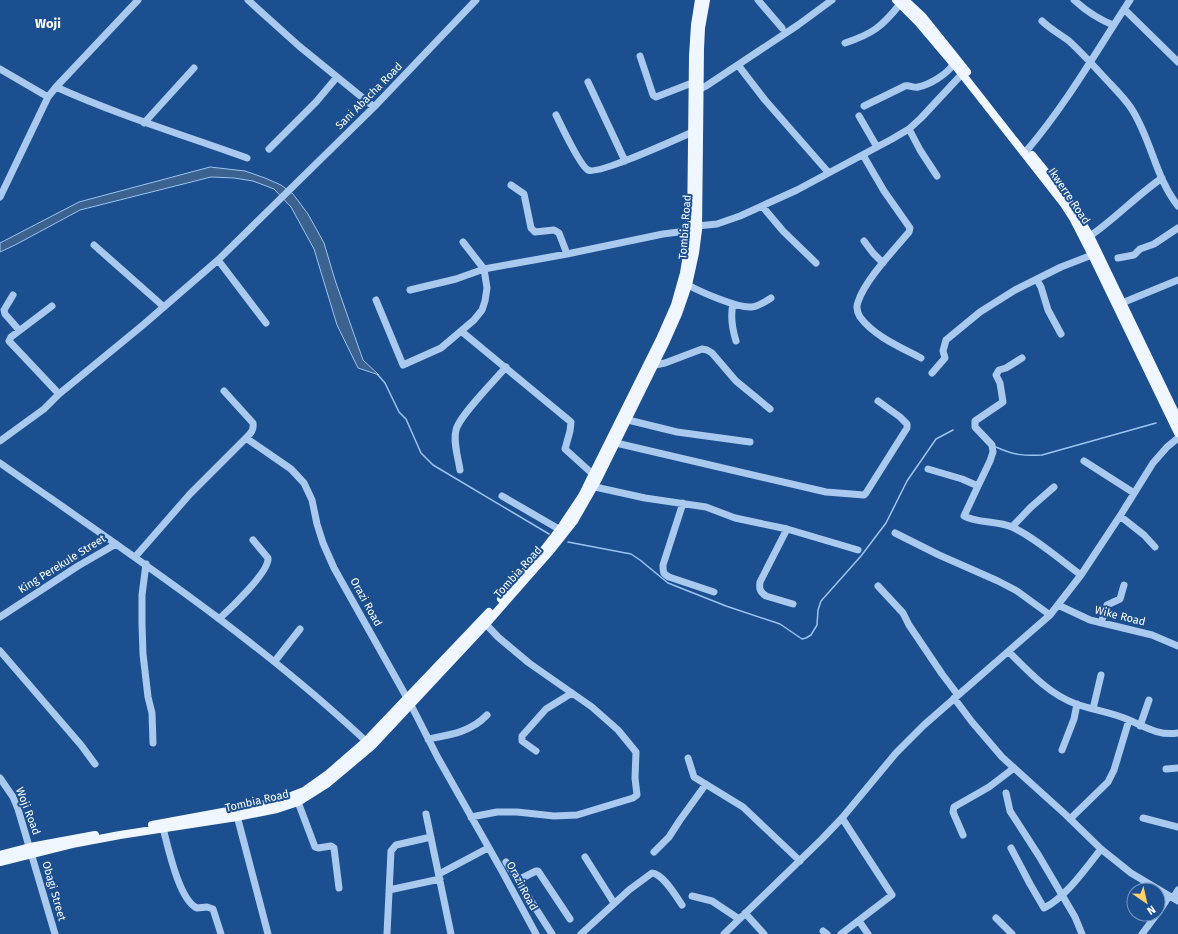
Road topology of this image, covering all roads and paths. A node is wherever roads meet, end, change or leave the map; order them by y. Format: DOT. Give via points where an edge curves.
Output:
graph roads {
  1 [pos="138,0"];
  2 [pos="248,0"];
  3 [pos="476,0"];
  4 [pos="699,0"];
  5 [pos="706,0"];
  6 [pos="758,0"];
  7 [pos="832,0"];
  8 [pos="1074,0"];
  9 [pos="1130,0"];
  10 [pos="900,1"];
  11 [pos="1124,9"];
  12 [pos="1042,21"];
  13 [pos="1113,25"];
  14 [pos="782,28"];
  15 [pos="845,43"];
  16 [pos="640,56"];
  17 [pos="1089,62"];
  18 [pos="1178,62"];
  19 [pos="953,64"];
  20 [pos="738,65"];
  21 [pos="194,68"];
  22 [pos="0,69"];
  23 [pos="962,74"];
  24 [pos="337,77"];
  25 [pos="588,82"];
  26 [pos="696,86"];
  27 [pos="56,87"];
  28 [pos="48,97"];
  29 [pos="864,106"];
  30 [pos="374,108"];
  31 [pos="556,115"];
  32 [pos="858,116"];
  33 [pos="144,122"];
  34 [pos="909,129"];
  35 [pos="696,130"];
  36 [pos="877,147"];
  37 [pos="1028,149"];
  38 [pos="269,150"];
  39 [pos="863,155"];
  40 [pos="247,158"];
  41 [pos="626,161"];
  42 [pos="828,172"];
  43 [pos="938,176"];
  44 [pos="1162,178"];
  45 [pos="511,185"];
  46 [pos="0,197"];
  47 [pos="762,206"];
  48 [pos="1178,206"];
  49 [pos="1178,228"];
  50 [pos="695,229"];
  51 [pos="1090,236"];
  52 [pos="864,241"];
  53 [pos="463,242"];
  54 [pos="94,245"];
  55 [pos="567,254"];
  56 [pos="1092,255"];
  57 [pos="1118,258"];
  58 [pos="218,260"];
  59 [pos="816,263"];
  60 [pos="883,263"];
  61 [pos="484,269"];
  62 [pos="1036,280"];
  63 [pos="1178,280"];
  64 [pos="688,285"];
  65 [pos="410,290"];
  66 [pos="13,295"];
  67 [pos="771,298"];
  68 [pos="376,300"];
  69 [pos="733,304"];
  70 [pos="1122,304"];
  71 [pos="52,306"];
  72 [pos="164,306"];
  73 [pos="266,323"];
  74 [pos="19,330"];
  75 [pos="461,332"];
  76 [pos="1060,334"];
  77 [pos="736,341"];
  78 [pos="921,358"];
  79 [pos="1022,358"];
  80 [pos="654,365"];
  81 [pos="506,367"];
  82 [pos="932,373"];
  83 [pos="224,392"];
  84 [pos="59,394"];
  85 [pos="878,401"];
  86 [pos="770,409"];
  87 [pos="1178,419"];
  88 [pos="628,420"];
  89 [pos="1178,433"];
  90 [pos="246,438"];
  91 [pos="1178,438"];
  92 [pos="0,440"];
  93 [pos="616,442"];
  94 [pos="750,442"];
  95 [pos="1084,461"];
  96 [pos="0,463"];
  97 [pos="928,468"];
  98 [pos="460,470"];
  99 [pos="595,480"];
  100 [pos="978,486"];
  101 [pos="1054,487"];
  102 [pos="1134,493"];
  103 [pos="502,496"];
  104 [pos="683,503"];
  105 [pos="1120,516"];
  106 [pos="1012,527"];
  107 [pos="787,529"];
  108 [pos="563,531"];
  109 [pos="895,533"];
  110 [pos="253,540"];
  111 [pos="116,544"];
  112 [pos="1155,547"];
  113 [pos="858,550"];
  114 [pos="135,557"];
  115 [pos="146,564"];
  116 [pos="1080,575"];
  117 [pos="1124,585"];
  118 [pos="878,586"];
  119 [pos="714,592"];
  120 [pos="793,604"];
  121 [pos="1058,605"];
  122 [pos="1050,614"];
  123 [pos="0,618"];
  124 [pos="219,618"];
  125 [pos="484,622"];
  126 [pos="1101,623"];
  127 [pos="300,629"];
  128 [pos="1178,646"];
  129 [pos="0,651"];
  130 [pos="1009,652"];
  131 [pos="275,661"];
  132 [pos="1101,674"];
  133 [pos="572,693"];
  134 [pos="956,697"];
  135 [pos="1149,700"];
  136 [pos="409,702"];
  137 [pos="1077,704"];
  138 [pos="1093,709"];
  139 [pos="487,715"];
  140 [pos="1129,720"];
  141 [pos="1140,726"];
  142 [pos="1178,733"];
  143 [pos="428,739"];
  144 [pos="153,742"];
  145 [pos="369,743"];
  146 [pos="1062,750"];
  147 [pos="536,751"];
  148 [pos="688,758"];
  149 [pos="95,764"];
  150 [pos="1014,768"];
  151 [pos="1178,768"];
  152 [pos="1166,769"];
  153 [pos="0,778"];
  154 [pos="706,784"];
  155 [pos="1006,794"];
  156 [pos="298,802"];
  157 [pos="237,814"];
  158 [pos="426,814"];
  159 [pos="471,817"];
  160 [pos="842,818"];
  161 [pos="1143,818"];
  162 [pos="1070,820"];
  163 [pos="1178,827"];
  164 [pos="163,828"];
  165 [pos="963,835"];
  166 [pos="431,837"];
  167 [pos="488,848"];
  168 [pos="1011,848"];
  169 [pos="1101,849"];
  170 [pos="31,851"];
  171 [pos="654,852"];
  172 [pos="0,855"];
  173 [pos="585,857"];
  174 [pos="800,861"];
  175 [pos="0,862"];
  176 [pos="506,862"];
  177 [pos="439,876"];
  178 [pos="518,880"];
  179 [pos="339,888"];
  180 [pos="389,890"];
  181 [pos="1178,890"];
  182 [pos="1062,895"];
  183 [pos="692,896"];
  184 [pos="1174,898"];
  185 [pos="614,903"];
  186 [pos="682,905"];
  187 [pos="1166,906"];
  188 [pos="745,913"];
  189 [pos="996,918"];
  190 [pos="570,919"];
  191 [pos="739,919"];
  192 [pos="859,921"];
  193 [pos="1151,922"];
  194 [pos="56,934"];
  195 [pos="221,934"];
  196 [pos="268,934"];
  197 [pos="387,934"];
  198 [pos="451,934"];
  199 [pos="536,934"];
  200 [pos="552,934"];
  201 [pos="581,934"];
  202 [pos="724,934"];
  203 [pos="764,934"];
  204 [pos="841,934"];
  205 [pos="868,934"];
  206 [pos="1012,934"];
  207 [pos="1082,934"];
  208 [pos="1142,934"];
  1 -- 27 [label="street"];
  2 -- 24 [label="street"];
  3 -- 30 [label="street, Sani Abacha Road"];
  4 -- 26 [label="main road, Tombia Road" via="695,25"];
  5 -- 26 [label="main road, Tombia Road"];
  6 -- 14 [label="street"];
  7 -- 20 [label="street"];
  8 -- 13 [label="street" via="1086,11"];
  9 -- 11 [label="street"];
  10 -- 15 [label="street" via="880,27 864,37"];
  10 -- 19 [label="main road, Ikwerre Road"];
  10 -- 37 [label="main road, Ikwerre Road" via="914,8 928,23"];
  11 -- 13 [label="street"];
  11 -- 18 [label="street"];
  12 -- 17 [label="street" via="1058,32"];
  13 -- 17 [label="street"];
  16 -- 26 [label="street" via="653,95 656,97"];
  17 -- 37 [label="street" via="1058,110"];
  17 -- 44 [label="street" via="1131,108"];
  19 -- 23 [label="main road, Ikwerre Road"];
  19 -- 29 [label="street" via="939,78 918,87 905,86"];
  20 -- 26 [label="street"];
  20 -- 42 [label="street"];
  21 -- 33 [label="street"];
  22 -- 28 [label="street"];
  23 -- 34 [label="street"];
  23 -- 56 [label="main road, Ikwerre Road" via="1064,204"];
  24 -- 30 [label="street"];
  24 -- 38 [label="street"];
  25 -- 41 [label="street"];
  26 -- 35 [label="main road, Tombia Road"];
  27 -- 28 [label="street"];
  27 -- 33 [label="street"];
  28 -- 46 [label="street"];
  30 -- 58 [label="street, Sani Abacha Road"];
  31 -- 41 [label="street" via="590,172"];
  32 -- 36 [label="street"];
  33 -- 40 [label="street"];
  34 -- 36 [label="street"];
  34 -- 43 [label="street" via="925,159"];
  35 -- 41 [label="street"];
  35 -- 50 [label="main road, Tombia Road"];
  36 -- 39 [label="street"];
  37 -- 51 [label="main road, Ikwerre Road" via="1067,198"];
  39 -- 42 [label="street"];
  39 -- 60 [label="street" via="910,228"];
  42 -- 47 [label="street"];
  44 -- 48 [label="street"];
  44 -- 51 [label="street"];
  45 -- 55 [label="street" via="524,194 531,228 535,232 554,230 559,233"];
  47 -- 50 [label="street" via="728,221"];
  47 -- 59 [label="street"];
  49 -- 57 [label="street" via="1134,255"];
  50 -- 55 [label="street"];
  50 -- 64 [label="main road, Tombia Road" via="695,253"];
  50 -- 99 [label="main road, Tombia Road" via="675,305"];
  51 -- 70 [label="main road, Ikwerre Road"];
  52 -- 60 [label="street"];
  53 -- 61 [label="street"];
  54 -- 72 [label="street"];
  55 -- 61 [label="street"];
  56 -- 62 [label="street"];
  56 -- 89 [label="main road, Ikwerre Road"];
  58 -- 72 [label="street, Sani Abacha Road"];
  58 -- 73 [label="street"];
  60 -- 78 [label="street" via="858,301 859,316 875,332"];
  61 -- 65 [label="street"];
  61 -- 75 [label="street" via="487,288 482,310"];
  62 -- 76 [label="street"];
  62 -- 82 [label="street" via="980,312 946,340 944,358"];
  63 -- 70 [label="street"];
  64 -- 69 [label="street"];
  64 -- 80 [label="main road, Tombia Road" via="678,314"];
  66 -- 74 [label="street" via="4,310"];
  67 -- 69 [label="street" via="751,307"];
  68 -- 75 [label="street" via="403,365 441,348"];
  69 -- 77 [label="street" via="732,327"];
  70 -- 87 [label="main road, Ikwerre Road"];
  71 -- 74 [label="street"];
  72 -- 84 [label="street, Sani Abacha Road"];
  74 -- 84 [label="street" via="9,342"];
  75 -- 81 [label="street"];
  79 -- 100 [label="street" via="999,370 996,375 1003,402 975,421 975,427 992,444 993,452"];
  80 -- 86 [label="street" via="702,349 707,350 736,381"];
  80 -- 88 [label="main road, Tombia Road"];
  81 -- 98 [label="street" via="463,416 456,428"];
  81 -- 99 [label="street" via="571,422 565,449"];
  83 -- 90 [label="street" via="252,423 254,428"];
  84 -- 92 [label="street, Sani Abacha Road" via="44,409"];
  85 -- 93 [label="street" via="900,416 907,424 907,428 864,495 826,492"];
  88 -- 93 [label="main road, Tombia Road"];
  88 -- 94 [label="street" via="677,432"];
  90 -- 114 [label="street" via="190,494"];
  90 -- 136 [label="street, Orazi Road" via="291,469 304,483 312,500 323,543 334,568"];
  91 -- 102 [label="street" via="1154,463"];
  93 -- 99 [label="main road, Tombia Road"];
  95 -- 102 [label="street"];
  96 -- 111 [label="street"];
  97 -- 100 [label="street"];
  99 -- 104 [label="street" via="645,498"];
  99 -- 108 [label="main road, Tombia Road"];
  99 -- 108 [label="main road, Tombia Road" via="582,496"];
  100 -- 106 [label="street" via="965,517"];
  101 -- 106 [label="street"];
  102 -- 105 [label="street"];
  103 -- 108 [label="street"];
  104 -- 107 [label="street"];
  104 -- 119 [label="street" via="663,565 664,574"];
  105 -- 112 [label="street"];
  105 -- 116 [label="street"];
  106 -- 116 [label="street"];
  107 -- 113 [label="street"];
  107 -- 120 [label="street" via="760,582 759,589 766,596"];
  108 -- 125 [label="main road, Tombia Road" via="546,547"];
  109 -- 122 [label="street" via="998,580"];
  110 -- 124 [label="street" via="269,562 258,579"];
  111 -- 114 [label="street"];
  111 -- 123 [label="street, King Perekule Street"];
  114 -- 115 [label="street"];
  115 -- 124 [label="street"];
  115 -- 144 [label="street" via="142,595 143,654 152,713"];
  116 -- 121 [label="street"];
  117 -- 126 [label="street" via="1120,599 1108,605"];
  118 -- 134 [label="street" via="903,612"];
  121 -- 122 [label="street"];
  121 -- 126 [label="street, Wike Road"];
  122 -- 130 [label="street"];
  124 -- 131 [label="street"];
  125 -- 133 [label="street" via="529,663"];
  125 -- 136 [label="main road, Tombia Road"];
  126 -- 128 [label="street, Wike Road" via="1152,635"];
  127 -- 131 [label="street"];
  129 -- 149 [label="street"];
  130 -- 134 [label="street"];
  130 -- 137 [label="street" via="1046,687"];
  131 -- 145 [label="street"];
  132 -- 138 [label="street"];
  133 -- 147 [label="street" via="546,709 522,736 522,741"];
  133 -- 159 [label="street" via="608,720 634,748 637,795 577,816 497,812"];
  134 -- 150 [label="street" via="987,740"];
  134 -- 160 [label="street" via="896,753"];
  135 -- 141 [label="street"];
  136 -- 143 [label="street, Orazi Road"];
  136 -- 145 [label="main road, Tombia Road"];
  137 -- 138 [label="street"];
  137 -- 146 [label="street"];
  138 -- 140 [label="street"];
  139 -- 143 [label="street" via="477,725 462,732"];
  140 -- 141 [label="street"];
  140 -- 162 [label="street" via="1108,782"];
  141 -- 142 [label="street" via="1167,734"];
  143 -- 159 [label="street, Orazi Road"];
  145 -- 156 [label="main road, Tombia Road" via="328,783"];
  145 -- 157 [label="main road, Tombia Road" via="304,791"];
  148 -- 154 [label="street" via="694,777"];
  150 -- 162 [label="street"];
  150 -- 165 [label="street" via="989,787 954,807 953,812"];
  151 -- 152 [label="street"];
  153 -- 170 [label="street, Woji Road" via="13,797"];
  154 -- 171 [label="street" via="669,837"];
  154 -- 174 [label="street" via="744,807"];
  155 -- 182 [label="street" via="1010,811"];
  156 -- 157 [label="main road, Tombia Road" via="277,809"];
  156 -- 179 [label="street" via="315,847 334,848"];
  157 -- 164 [label="main road, Tombia Road"];
  157 -- 170 [label="main road, Tombia Road" via="70,839"];
  157 -- 196 [label="street"];
  158 -- 166 [label="street"];
  159 -- 167 [label="street, Orazi Road"];
  160 -- 174 [label="street"];
  160 -- 192 [label="street" via="892,895"];
  161 -- 163 [label="street"];
  162 -- 169 [label="street"];
  164 -- 170 [label="main road, Tombia Road"];
  164 -- 195 [label="street" via="185,897 192,906 213,909"];
  166 -- 177 [label="street"];
  166 -- 180 [label="street" via="396,845 393,848 390,856"];
  167 -- 177 [label="street"];
  167 -- 199 [label="street, Orazi Road"];
  168 -- 182 [label="street" via="1044,908"];
  169 -- 182 [label="street"];
  169 -- 184 [label="street" via="1132,873"];
  170 -- 172 [label="main road, Tombia Road"];
  170 -- 175 [label="main road, Tombia Road"];
  170 -- 194 [label="street, Obagi Street"];
  173 -- 185 [label="street"];
  174 -- 188 [label="street"];
  176 -- 178 [label="street"];
  177 -- 180 [label="street"];
  177 -- 198 [label="street"];
  178 -- 190 [label="street" via="538,871"];
  178 -- 200 [label="street"];
  180 -- 197 [label="street"];
  181 -- 184 [label="street"];
  182 -- 207 [label="street"];
  183 -- 191 [label="street" via="712,901"];
  184 -- 187 [label="street"];
  185 -- 186 [label="street" via="654,873 666,882"];
  185 -- 201 [label="street"];
  188 -- 191 [label="street"];
  188 -- 203 [label="street"];
  189 -- 206 [label="street"];
  191 -- 202 [label="street"];
  192 -- 204 [label="street"];
  192 -- 205 [label="street"];
  193 -- 208 [label="street"];
}
